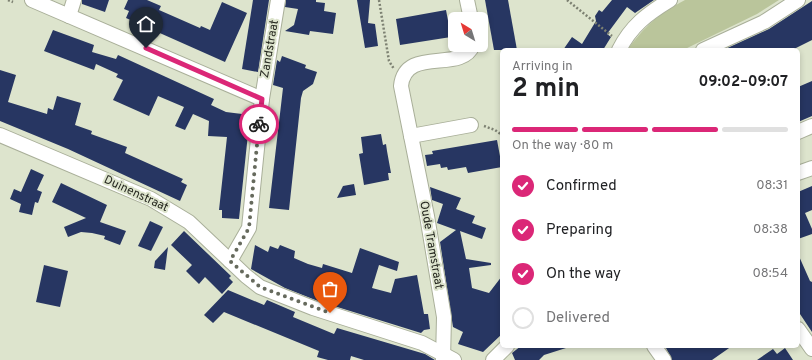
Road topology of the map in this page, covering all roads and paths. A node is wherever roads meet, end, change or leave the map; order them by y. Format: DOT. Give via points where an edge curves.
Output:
graph roads {
  1 [pos="8,0"];
  2 [pos="32,0"];
  3 [pos="74,0"];
  4 [pos="278,0"];
  5 [pos="379,0"];
  6 [pos="467,0"];
  7 [pos="567,0"];
  8 [pos="670,0"];
  9 [pos="798,0"];
  10 [pos="14,2"];
  11 [pos="470,12"];
  12 [pos="69,16"];
  13 [pos="620,47"];
  14 [pos="708,48"];
  15 [pos="468,52"];
  16 [pos="402,78"];
  17 [pos="262,99"];
  18 [pos="471,125"];
  19 [pos="812,126"];
  20 [pos="800,131"];
  21 [pos="500,134"];
  22 [pos="0,135"];
  23 [pos="411,136"];
  24 [pos="812,168"];
  25 [pos="800,172"];
  26 [pos="230,261"];
  27 [pos="800,332"];
  28 [pos="505,348"];
  29 [pos="655,348"];
  30 [pos="812,349"];
  31 [pos="446,358"];
  32 [pos="493,360"];
  33 [pos="664,360"];
  1 -- 10 [label="path"];
  2 -- 12 [label="street"];
  3 -- 12 [label="street"];
  4 -- 17 [label="street, Zandstraat"];
  5 -- 16 [label="path" via="389,62"];
  6 -- 11 [label="street"];
  7 -- 13 [label="path"];
  8 -- 13 [label="street" via="639,20 630,29"];
  9 -- 14 [label="street" via="764,22"];
  12 -- 17 [label="street"];
  15 -- 16 [label="street" via="460,57 411,67"];
  16 -- 23 [label="street, Oude Tramstraat" via="401,86"];
  17 -- 26 [label="street, Zandstraat" via="249,228"];
  18 -- 21 [label="path" via="481,125"];
  18 -- 23 [label="street"];
  19 -- 20 [label="street"];
  22 -- 26 [label="street, Duinenstraat" via="161,204 197,228"];
  23 -- 31 [label="street, Oude Tramstraat" via="444,316"];
  24 -- 25 [label="street"];
  26 -- 31 [label="street, Duinenstraat" via="254,282 270,291 370,328 422,343"];
  27 -- 30 [label="street"];
  28 -- 32 [label="street"];
  29 -- 33 [label="street"];
}
